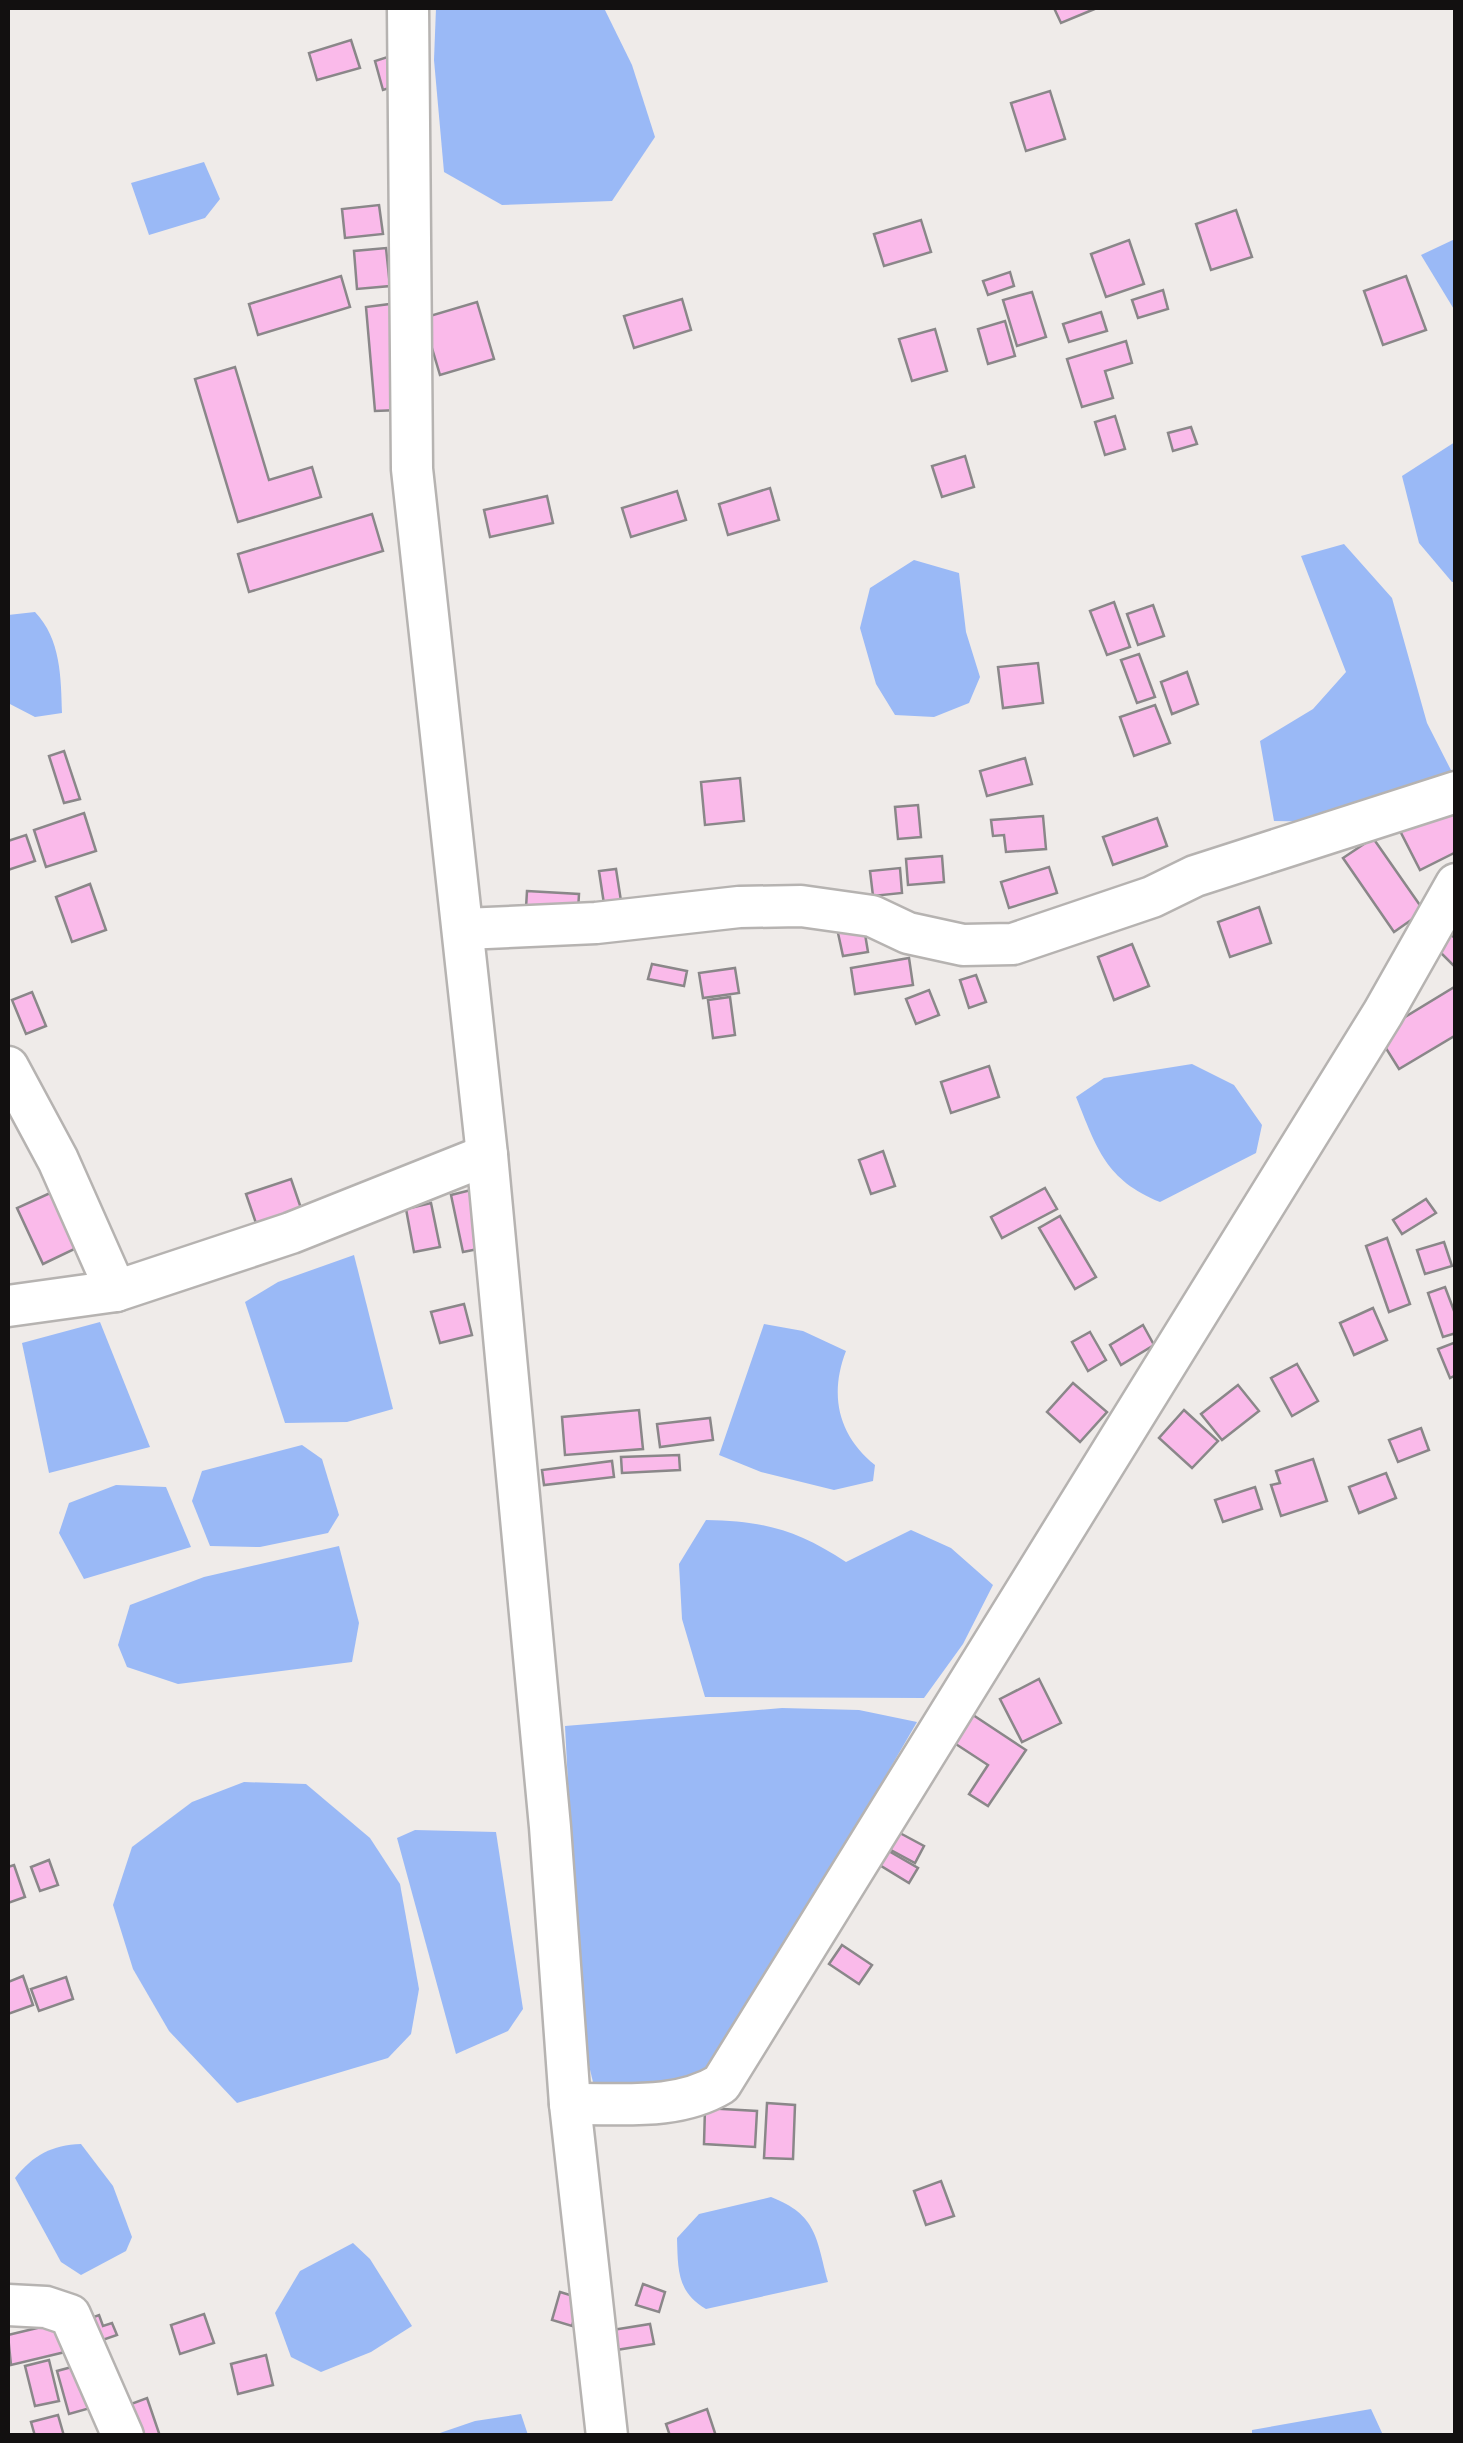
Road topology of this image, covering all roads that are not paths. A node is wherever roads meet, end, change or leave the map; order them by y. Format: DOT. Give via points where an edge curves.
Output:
graph roads {
  1 [pos="408,8"];
  2 [pos="1456,792"];
  3 [pos="1456,884"];
  4 [pos="464,929"];
  5 [pos="8,1066"];
  6 [pos="487,1155"];
  7 [pos="116,1291"];
  8 [pos="8,1306"];
  9 [pos="570,2104"];
  10 [pos="8,2304"];
  11 [pos="123,2436"];
  12 [pos="607,2436"];
  1 -- 4 [label="street" via="412,469"];
  2 -- 4 [label="street" via="1012,944 962,945 908,933 872,916 802,906"];
  3 -- 9 [label="street" via="1383,1013 721,2084 674,2103"];
  4 -- 6 [label="street"];
  5 -- 7 [label="street"];
  6 -- 7 [label="street" via="291,1233"];
  6 -- 9 [label="street"];
  7 -- 8 [label="street"];
  9 -- 12 [label="street"];
  10 -- 11 [label="street" via="70,2314"];
}
